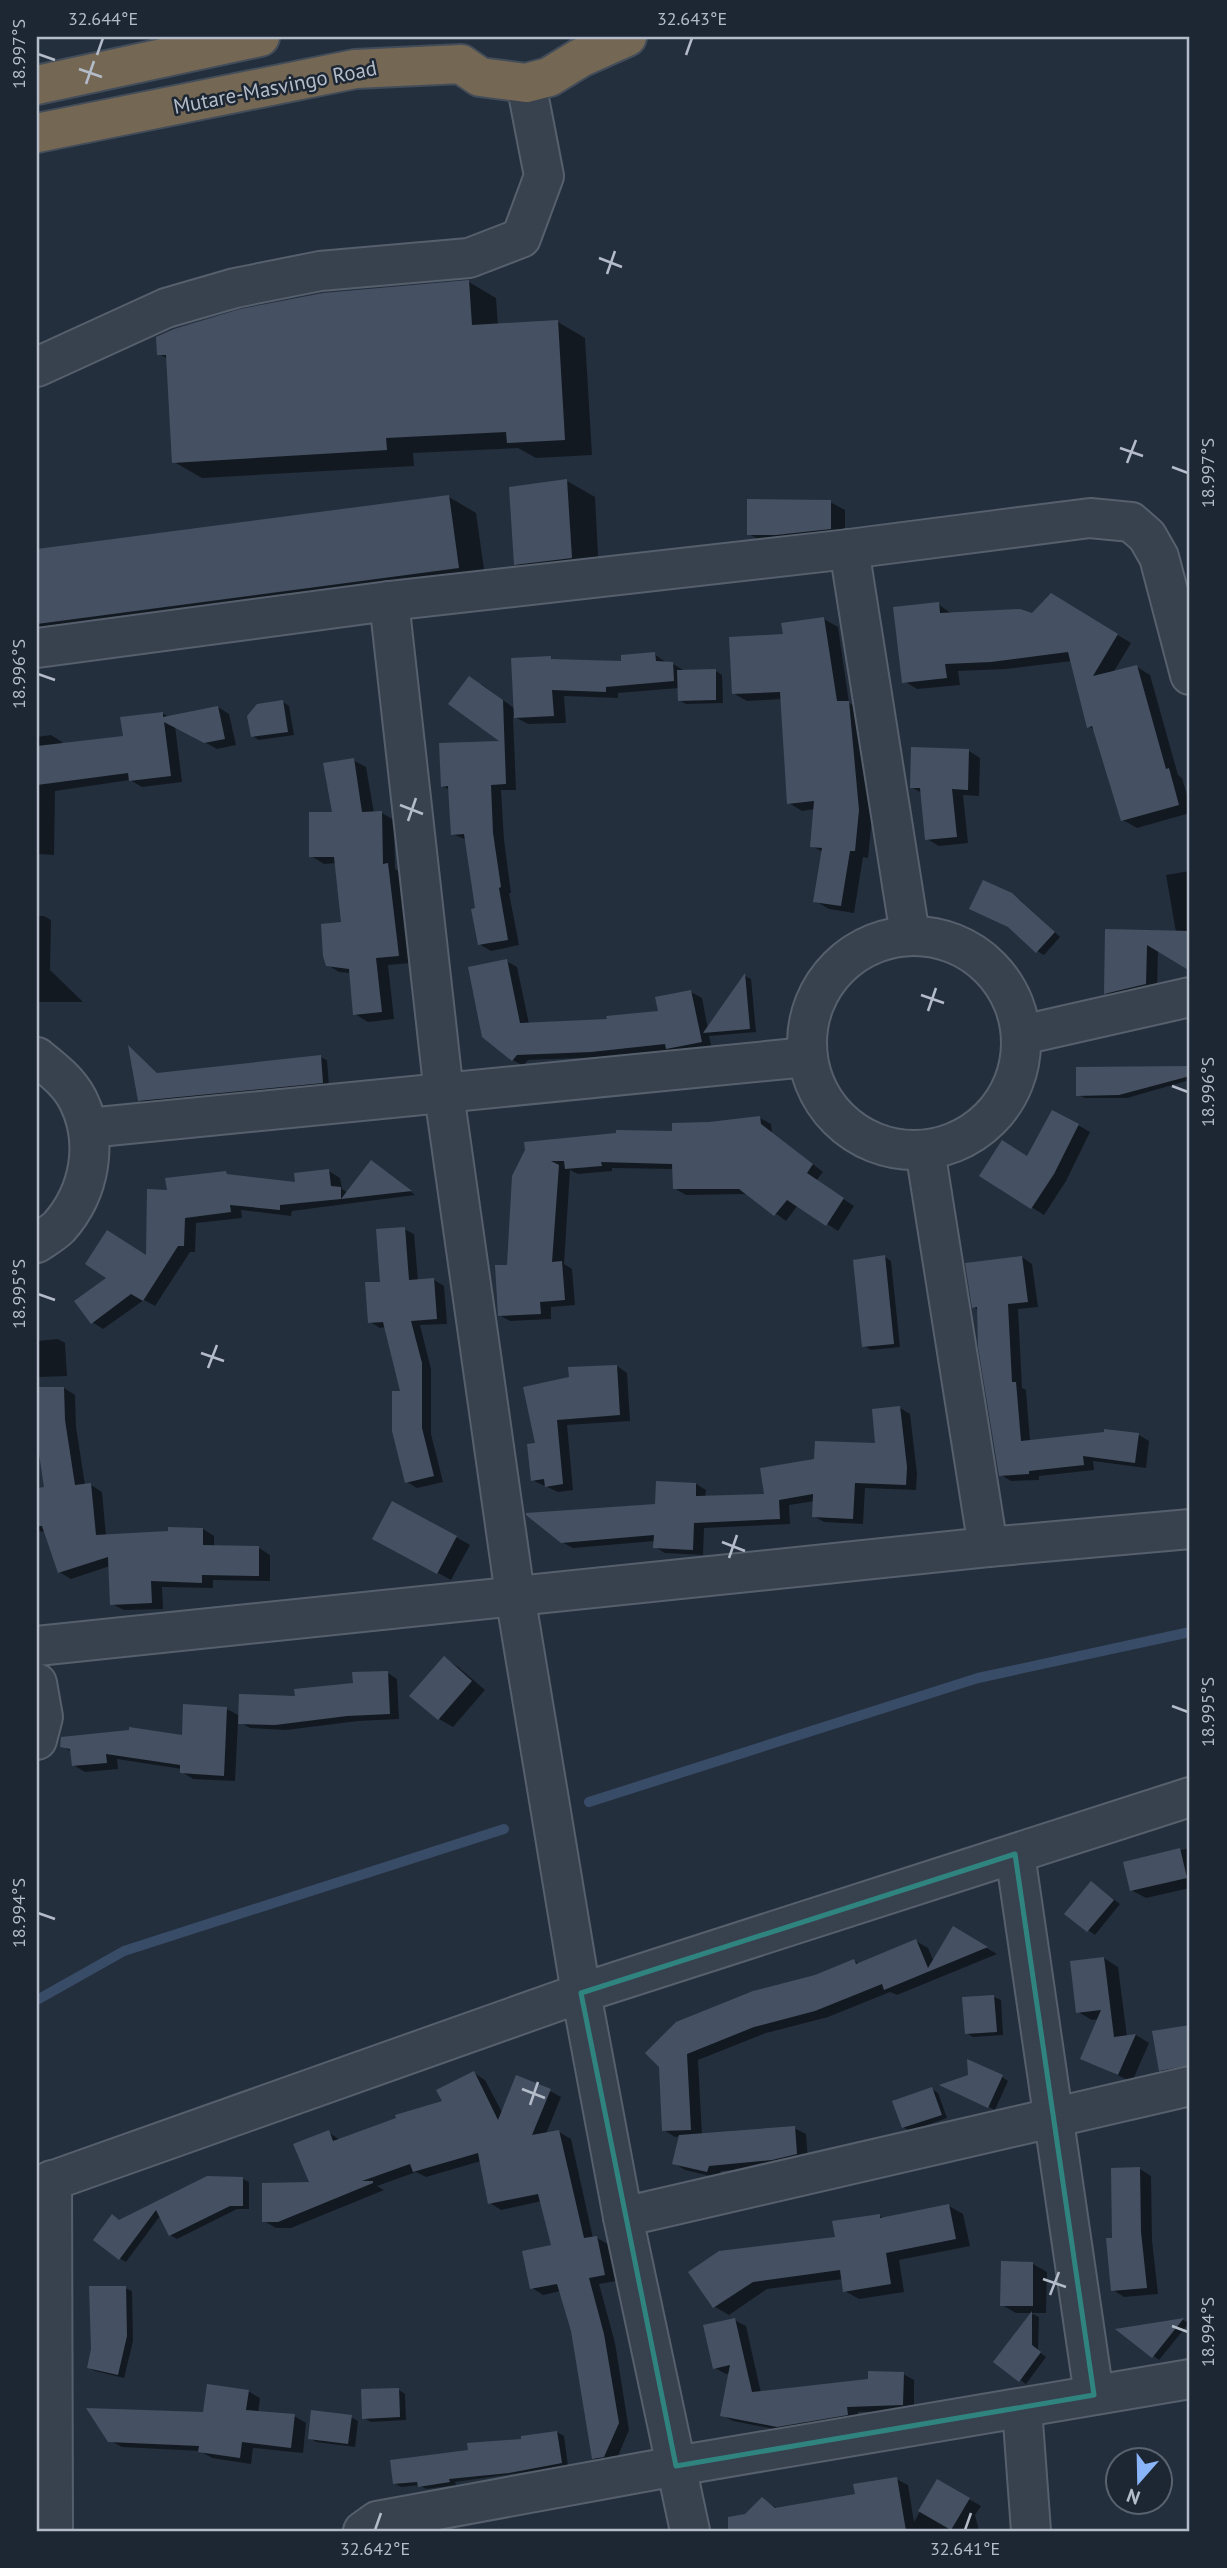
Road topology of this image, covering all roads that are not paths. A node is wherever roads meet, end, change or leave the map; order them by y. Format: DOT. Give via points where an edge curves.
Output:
graph roads {
  1 [pos="260,37"];
  2 [pos="627,37"];
  3 [pos="583,47"];
  4 [pos="454,50"];
  5 [pos="526,83"];
  6 [pos="37,85"];
  7 [pos="37,133"];
  8 [pos="37,367"];
  9 [pos="849,549"];
  10 [pos="389,601"];
  11 [pos="37,648"];
  12 [pos="1190,675"];
  13 [pos="910,935"];
  14 [pos="1190,997"];
  15 [pos="1022,1035"];
  16 [pos="37,1057"];
  17 [pos="807,1057"];
  18 [pos="444,1094"];
  19 [pos="88,1128"];
  20 [pos="925,1150"];
  21 [pos="37,1243"];
  22 [pos="1190,1529"];
  23 [pos="988,1547"];
  24 [pos="515,1595"];
  25 [pos="37,1646"];
  26 [pos="37,1683"];
  27 [pos="37,1740"];
  28 [pos="1190,1797"];
  29 [pos="1015,1854"];
  30 [pos="581,1993"];
  31 [pos="1190,2086"];
  32 [pos="1053,2118"];
  33 [pos="44,2183"];
  34 [pos="623,2217"];
  35 [pos="1190,2379"];
  36 [pos="1094,2395"];
  37 [pos="1022,2408"];
  38 [pos="676,2466"];
  39 [pos="53,2531"];
  40 [pos="363,2531"];
  41 [pos="690,2531"];
  42 [pos="1031,2531"];
  1 -- 6 [label="highway"];
  2 -- 3 [label="highway, Mutare-Masvingo Road"];
  3 -- 5 [label="highway, Mutare-Masvingo Road" via="549,77"];
  4 -- 5 [label="highway, Mutare-Masvingo Road" via="480,77"];
  4 -- 7 [label="highway, Mutare-Masvingo Road"];
  5 -- 8 [label="street" via="544,176 521,238 469,258 320,271 235,288 166,308"];
  9 -- 10 [label="street"];
  9 -- 12 [label="street" via="1090,518 1131,522 1147,536 1159,557"];
  9 -- 13 [label="street"];
  10 -- 11 [label="street"];
  10 -- 18 [label="street"];
  13 -- 15 [label="street" via="943,939 973,953 998,975 1014,1003"];
  13 -- 17 [label="street" via="875,942 844,961 821,988 809,1021"];
  14 -- 15 [label="street"];
  15 -- 20 [label="street" via="1019,1068 1006,1099 985,1124 957,1141"];
  16 -- 19 [label="street" via="59,1074 78,1099"];
  17 -- 18 [label="street"];
  17 -- 20 [label="street" via="817,1088 836,1116 861,1136 892,1148"];
  18 -- 19 [label="street"];
  18 -- 24 [label="street"];
  19 -- 21 [label="street" via="90,1164 79,1199 58,1229"];
  20 -- 23 [label="street"];
  22 -- 23 [label="street"];
  23 -- 24 [label="street"];
  24 -- 25 [label="street"];
  24 -- 30 [label="street"];
  26 -- 27 [label="street" via="43,1717"];
  28 -- 29 [label="street"];
  29 -- 30 [label="street"];
  29 -- 32 [label="street"];
  30 -- 33 [label="street"];
  30 -- 34 [label="street"];
  31 -- 32 [label="street"];
  32 -- 34 [label="street"];
  32 -- 36 [label="street"];
  33 -- 39 [label="street"];
  34 -- 38 [label="street"];
  35 -- 36 [label="street"];
  36 -- 37 [label="street"];
  37 -- 38 [label="street"];
  37 -- 42 [label="street"];
  38 -- 40 [label="street" via="377,2521"];
  38 -- 41 [label="street"];
}
